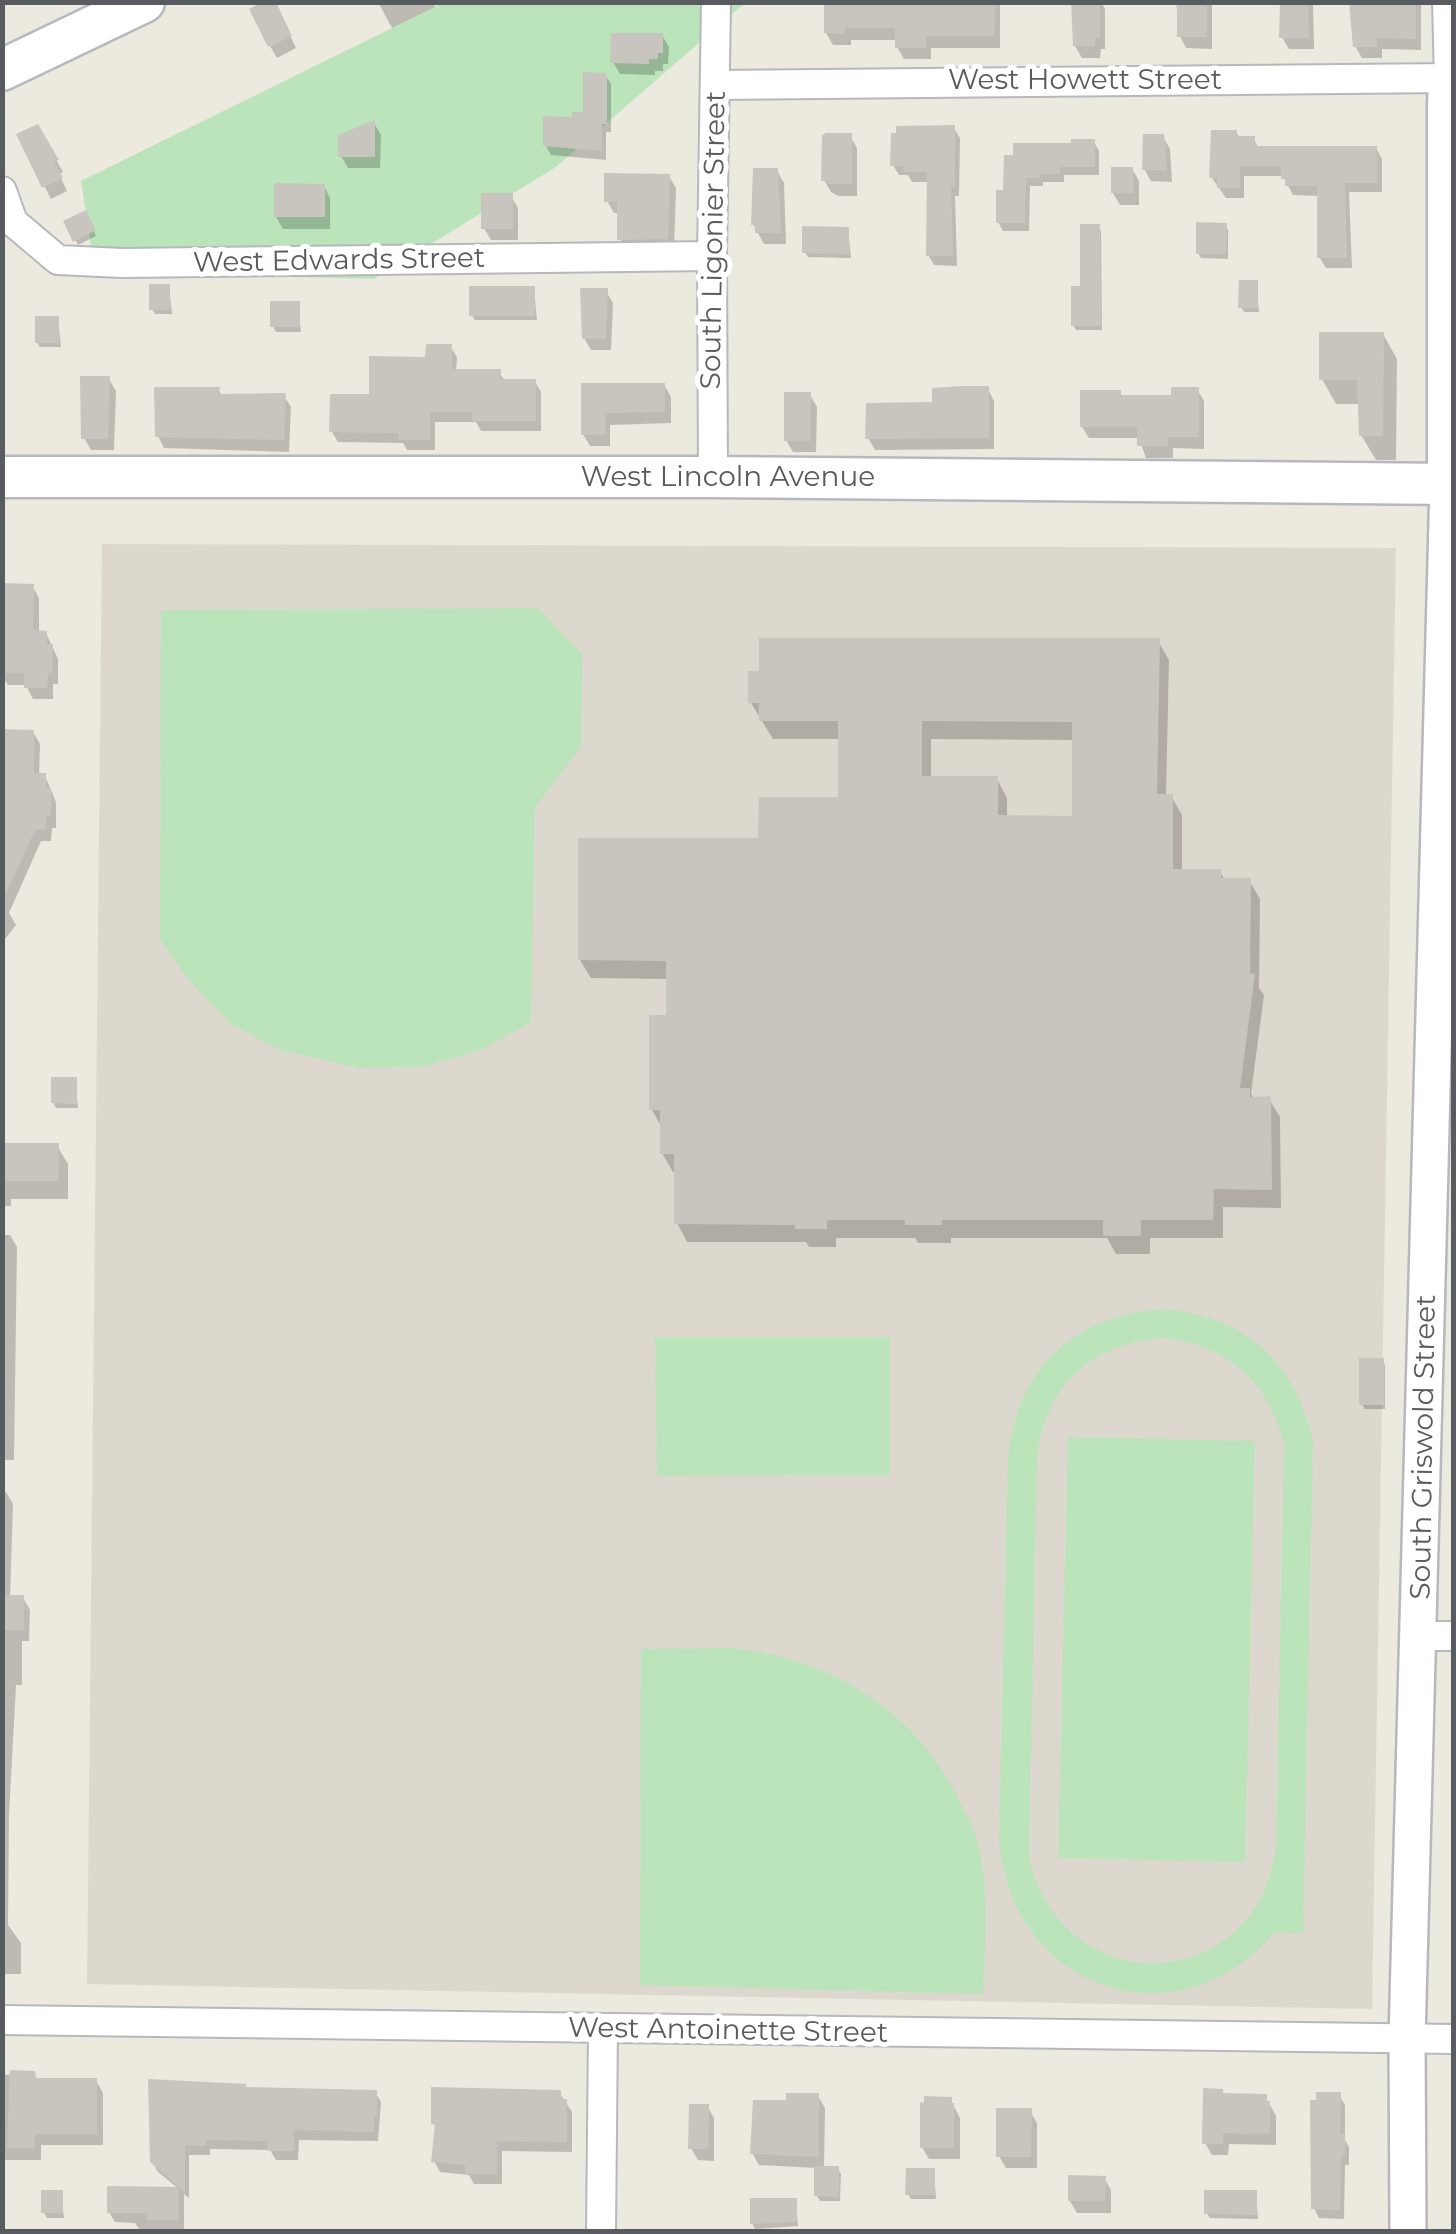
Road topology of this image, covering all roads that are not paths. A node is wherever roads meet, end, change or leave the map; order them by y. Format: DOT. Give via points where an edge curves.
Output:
graph roads {
  1 [pos="144,2"];
  2 [pos="716,2"];
  3 [pos="1447,2"];
  4 [pos="2,70"];
  5 [pos="1451,78"];
  6 [pos="716,85"];
  7 [pos="2,190"];
  8 [pos="712,256"];
  9 [pos="2,477"];
  10 [pos="712,477"];
  11 [pos="1451,484"];
  12 [pos="1447,860"];
  13 [pos="1441,1250"];
  14 [pos="1436,1636"];
  15 [pos="2,2020"];
  16 [pos="603,2029"];
  17 [pos="1407,2039"];
  18 [pos="1454,2039"];
  19 [pos="600,2232"];
  20 [pos="1408,2232"];
  1 -- 4 [label="main road"];
  2 -- 6 [label="street, South Ligonier Street"];
  3 -- 5 [label="street, South Griswold Street"];
  5 -- 6 [label="street, West Howett Street"];
  5 -- 11 [label="main road, South Griswold Street"];
  6 -- 8 [label="street, South Ligonier Street"];
  7 -- 8 [label="street, West Edwards Street" via="14,222 58,260"];
  8 -- 10 [label="street, South Ligonier Street"];
  9 -- 10 [label="main road, West Lincoln Avenue"];
  10 -- 11 [label="main road, West Lincoln Avenue"];
  11 -- 12 [label="street, South Griswold Street"];
  12 -- 13 [label="street, South Griswold Street"];
  13 -- 14 [label="street, South Griswold Street"];
  14 -- 17 [label="street, South Griswold Street"];
  15 -- 16 [label="street, West Antoinette Street"];
  16 -- 17 [label="street, West Antoinette Street"];
  16 -- 19 [label="street"];
  17 -- 18 [label="street, West Antoinette Street"];
  17 -- 20 [label="street, South Griswold Street"];
}
